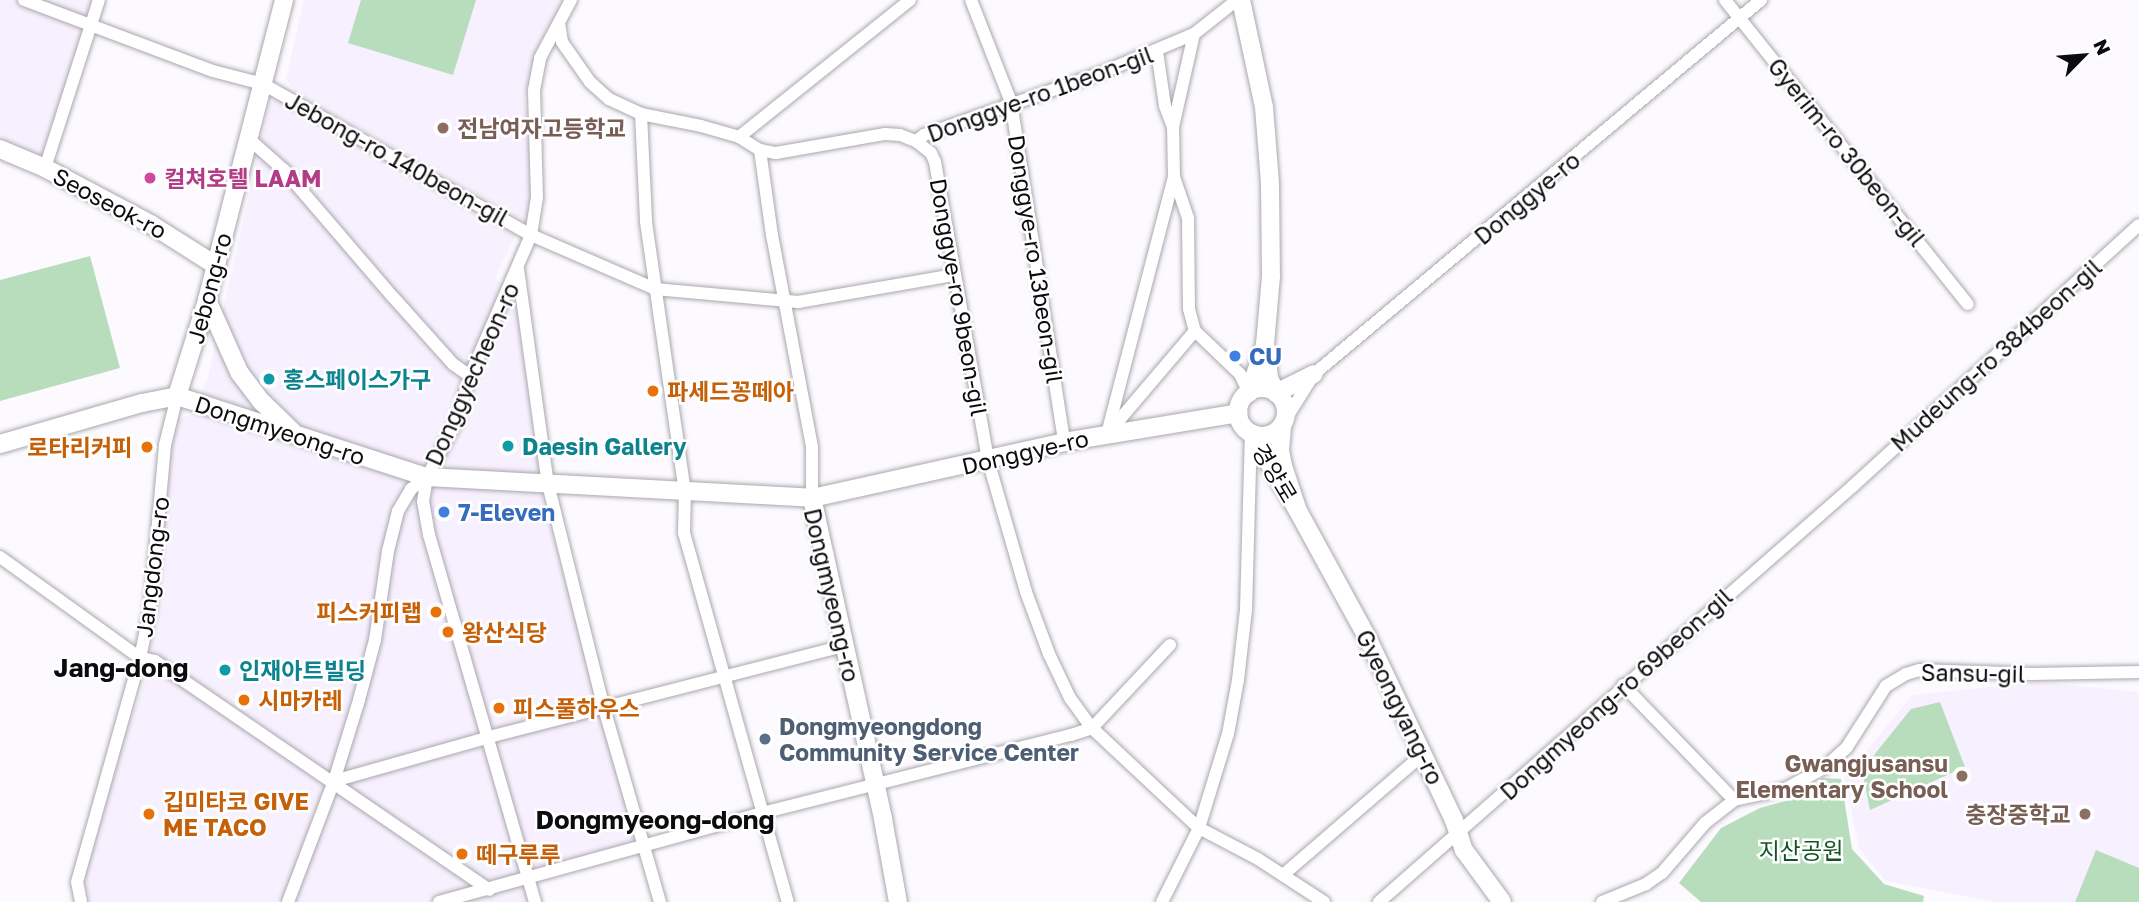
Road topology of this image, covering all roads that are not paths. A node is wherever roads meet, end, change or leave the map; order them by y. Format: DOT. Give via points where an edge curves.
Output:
graph roads {
  1 [pos="24,0"];
  2 [pos="99,0"];
  3 [pos="284,0"];
  4 [pos="571,0"];
  5 [pos="910,0"];
  6 [pos="971,0"];
  7 [pos="1239,0"];
  8 [pos="1726,0"];
  9 [pos="1761,0"];
  10 [pos="1740,19"];
  11 [pos="559,23"];
  12 [pos="92,26"];
  13 [pos="1194,34"];
  14 [pos="1157,51"];
  15 [pos="264,84"];
  16 [pos="1012,102"];
  17 [pos="641,114"];
  18 [pos="1173,127"];
  19 [pos="739,137"];
  20 [pos="249,139"];
  21 [pos="916,141"];
  22 [pos="0,149"];
  23 [pos="760,150"];
  24 [pos="45,168"];
  25 [pos="1174,177"];
  26 [pos="2137,230"];
  27 [pos="531,234"];
  28 [pos="215,265"];
  29 [pos="518,269"];
  30 [pos="955,275"];
  31 [pos="655,289"];
  32 [pos="206,300"];
  33 [pos="785,303"];
  34 [pos="1968,304"];
  35 [pos="1195,331"];
  36 [pos="1265,345"];
  37 [pos="1314,374"];
  38 [pos="470,376"];
  39 [pos="1249,393"];
  40 [pos="1276,393"];
  41 [pos="177,396"];
  42 [pos="1239,413"];
  43 [pos="1283,424"];
  44 [pos="1251,433"];
  45 [pos="1107,434"];
  46 [pos="297,436"];
  47 [pos="1064,442"];
  48 [pos="0,444"];
  49 [pos="988,460"];
  50 [pos="427,477"];
  51 [pos="548,484"];
  52 [pos="1853,486"];
  53 [pos="685,491"];
  54 [pos="812,498"];
  55 [pos="1297,511"];
  56 [pos="0,557"];
  57 [pos="1170,645"];
  58 [pos="844,646"];
  59 [pos="140,658"];
  60 [pos="2139,672"];
  61 [pos="724,677"];
  62 [pos="1622,685"];
  63 [pos="604,708"];
  64 [pos="1092,728"];
  65 [pos="489,737"];
  66 [pos="1423,754"];
  67 [pos="334,781"];
  68 [pos="874,783"];
  69 [pos="1734,800"];
  70 [pos="762,813"];
  71 [pos="1199,828"];
  72 [pos="1460,834"];
  73 [pos="643,847"];
  74 [pos="1283,875"];
  75 [pos="529,878"];
  76 [pos="489,890"];
  77 [pos="84,901"];
  78 [pos="288,902"];
  79 [pos="439,902"];
  80 [pos="535,902"];
  81 [pos="660,902"];
  82 [pos="788,902"];
  83 [pos="898,902"];
  84 [pos="1162,902"];
  85 [pos="1324,902"];
  86 [pos="1379,902"];
  87 [pos="1502,902"];
  88 [pos="1602,902"];
  1 -- 12 [label="street, Jebong-ro 140beon-gil"];
  2 -- 12 [label="street"];
  3 -- 15 [label="street, Jebong-ro"];
  4 -- 11 [label="street, Donggyecheon-ro"];
  5 -- 19 [label="street"];
  6 -- 16 [label="street, Donggye-ro 13beon-gil"];
  7 -- 13 [label="street, Donggye-ro 1beon-gil"];
  7 -- 36 [label="street" via="1264,107 1270,184"];
  8 -- 10 [label="street, Gyerim-ro 30beon-gil"];
  9 -- 10 [label="street, Donggye-ro"];
  10 -- 34 [label="street, Gyerim-ro 30beon-gil"];
  10 -- 37 [label="street, Donggye-ro"];
  11 -- 17 [label="street, Donggye-ro 1beon-gil" via="562,42 590,82 609,99"];
  11 -- 27 [label="street, Donggyecheon-ro" via="540,58 534,90 537,198"];
  12 -- 15 [label="street, Jebong-ro 140beon-gil" via="213,71"];
  12 -- 24 [label="street"];
  13 -- 14 [label="street, Donggye-ro 1beon-gil"];
  13 -- 18 [label="street"];
  14 -- 16 [label="street, Donggye-ro 1beon-gil"];
  14 -- 18 [label="street" via="1165,106"];
  15 -- 20 [label="street, Jebong-ro"];
  15 -- 27 [label="street, Jebong-ro 140beon-gil"];
  16 -- 21 [label="street, Donggye-ro 1beon-gil"];
  16 -- 47 [label="street, Donggye-ro 13beon-gil"];
  17 -- 19 [label="street, Donggye-ro 1beon-gil"];
  17 -- 31 [label="street" via="646,222"];
  18 -- 25 [label="street"];
  19 -- 23 [label="street, Donggye-ro 1beon-gil"];
  20 -- 28 [label="street, Jebong-ro"];
  20 -- 38 [label="street" via="284,170 441,350"];
  21 -- 23 [label="street, Donggye-ro 1beon-gil" via="885,134 794,152"];
  21 -- 30 [label="street, Donggye-ro 9beon-gil" via="935,162"];
  22 -- 24 [label="street, Seoseok-ro"];
  23 -- 33 [label="street"];
  24 -- 28 [label="street, Seoseok-ro" via="164,231"];
  25 -- 35 [label="street" via="1188,218 1189,309"];
  25 -- 45 [label="street"];
  26 -- 52 [label="street, Mudeung-ro 384beon-gil"];
  27 -- 29 [label="street, Donggyecheon-ro"];
  27 -- 31 [label="street, Jebong-ro 140beon-gil"];
  28 -- 32 [label="street, Jebong-ro"];
  29 -- 38 [label="street, Donggyecheon-ro"];
  29 -- 51 [label="street"];
  30 -- 33 [label="street"];
  30 -- 49 [label="street, Donggye-ro 9beon-gil"];
  31 -- 33 [label="street, Jebong-ro 140beon-gil"];
  31 -- 53 [label="street"];
  32 -- 41 [label="street, Jebong-ro"];
  32 -- 46 [label="street" via="239,372"];
  33 -- 54 [label="street" via="812,447"];
  35 -- 39 [label="street" via="1240,374"];
  35 -- 45 [label="street"];
  36 -- 39 [label="street"];
  36 -- 40 [label="street, 경양로" via="1266,368"];
  37 -- 40 [label="street"];
  37 -- 43 [label="street, Donggye-ro"];
  38 -- 50 [label="street, Donggyecheon-ro" via="456,422"];
  39 -- 40 [label="street" via="1262,388"];
  39 -- 42 [label="street"];
  40 -- 43 [label="street, 경양로" via="1284,403"];
  41 -- 46 [label="street, Dongmyeong-ro"];
  41 -- 48 [label="street"];
  41 -- 59 [label="street, Jangdong-ro" via="165,445 150,610"];
  42 -- 44 [label="street, 경양로" via="1242,425"];
  42 -- 45 [label="street, Donggye-ro"];
  43 -- 44 [label="street, 경양로" via="1271,435"];
  43 -- 55 [label="street, 경양로" via="1280,450"];
  44 -- 55 [label="street, 경양로"];
  44 -- 71 [label="street" via="1244,646 1228,734"];
  45 -- 47 [label="street, Donggye-ro"];
  46 -- 50 [label="street, Dongmyeong-ro"];
  47 -- 49 [label="street, Donggye-ro"];
  49 -- 54 [label="street, Donggye-ro"];
  49 -- 64 [label="street, Donggye-ro 9beon-gil" via="1049,654 1070,698"];
  50 -- 51 [label="street, Dongmyeong-ro"];
  50 -- 65 [label="street" via="424,516"];
  50 -- 67 [label="street, Donggyecheon-ro" via="411,489 398,511 370,662"];
  51 -- 53 [label="street, Dongmyeong-ro"];
  51 -- 63 [label="street"];
  52 -- 62 [label="street, Dongmyeong-ro 69beon-gil"];
  53 -- 54 [label="street, Dongmyeong-ro"];
  53 -- 61 [label="street" via="684,533"];
  54 -- 58 [label="street, Dongmyeong-ro"];
  55 -- 66 [label="street, Gyeongyang-ro" via="1356,615"];
  56 -- 59 [label="street"];
  57 -- 64 [label="street"];
  58 -- 61 [label="street"];
  58 -- 68 [label="street, Dongmyeong-ro"];
  59 -- 67 [label="street" via="155,661"];
  59 -- 77 [label="street, Jangdong-ro" via="78,882"];
  60 -- 69 [label="street, Sansu-gil" via="1919,670 1906,674 1886,686 1847,747 1824,768 1785,789"];
  61 -- 63 [label="street"];
  61 -- 70 [label="street"];
  62 -- 69 [label="street"];
  62 -- 72 [label="street, Dongmyeong-ro 69beon-gil"];
  63 -- 65 [label="street"];
  63 -- 73 [label="street"];
  64 -- 68 [label="street"];
  64 -- 71 [label="street, Donggye-ro 9beon-gil"];
  65 -- 67 [label="street"];
  65 -- 75 [label="street"];
  66 -- 72 [label="street, Gyeongyang-ro"];
  66 -- 74 [label="street"];
  67 -- 76 [label="street" via="354,800"];
  67 -- 78 [label="street, Donggyecheon-ro"];
  68 -- 70 [label="street"];
  68 -- 83 [label="street, Dongmyeong-ro"];
  69 -- 88 [label="street, Sansu-gil" via="1705,823 1662,873"];
  70 -- 73 [label="street"];
  70 -- 82 [label="street"];
  71 -- 74 [label="street, Donggye-ro 9beon-gil"];
  71 -- 84 [label="street"];
  72 -- 86 [label="street, Dongmyeong-ro 69beon-gil"];
  72 -- 87 [label="street, Gyeongyang-ro" via="1464,850"];
  73 -- 75 [label="street"];
  73 -- 81 [label="street"];
  74 -- 85 [label="street, Donggye-ro 9beon-gil"];
  75 -- 76 [label="street"];
  75 -- 80 [label="street"];
  76 -- 79 [label="street"];
}
